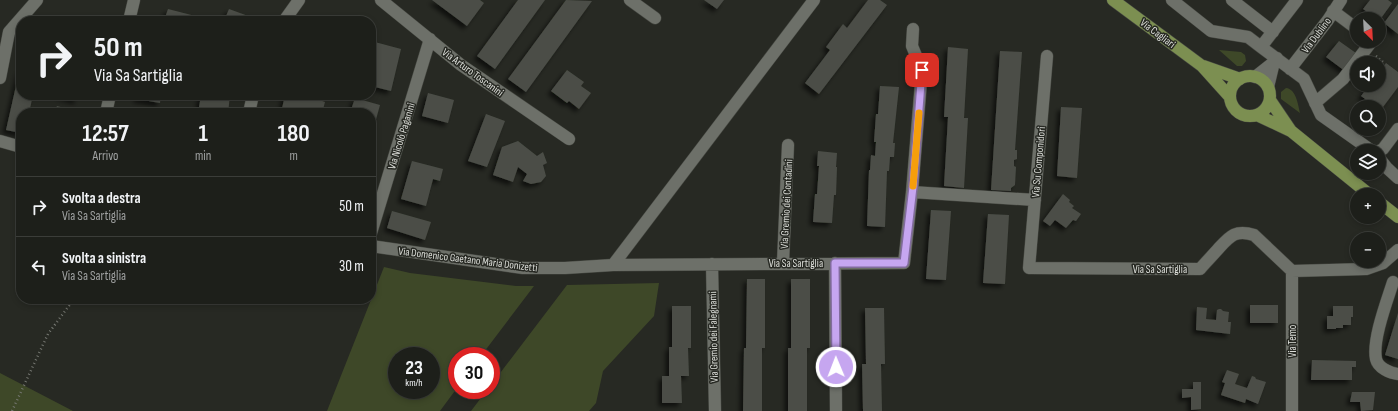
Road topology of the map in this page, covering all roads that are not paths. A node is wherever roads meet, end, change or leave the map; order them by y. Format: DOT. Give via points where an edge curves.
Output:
graph roads {
  1 [pos="37,0"];
  2 [pos="134,0"];
  3 [pos="300,0"];
  4 [pos="381,0"];
  5 [pos="630,0"];
  6 [pos="814,0"];
  7 [pos="1113,0"];
  8 [pos="1172,0"];
  9 [pos="1232,0"];
  10 [pos="1297,0"];
  11 [pos="1341,0"];
  12 [pos="1333,11"];
  13 [pos="23,16"];
  14 [pos="130,16"];
  15 [pos="288,16"];
  16 [pos="655,18"];
  17 [pos="1350,23"];
  18 [pos="16,24"];
  19 [pos="913,29"];
  20 [pos="1273,32"];
  21 [pos="430,39"];
  22 [pos="1262,47"];
  23 [pos="1367,48"];
  24 [pos="1047,56"];
  25 [pos="1275,60"];
  26 [pos="1202,66"];
  27 [pos="1290,68"];
  28 [pos="1255,77"];
  29 [pos="0,78"];
  30 [pos="1240,79"];
  31 [pos="1268,87"];
  32 [pos="1230,96"];
  33 [pos="1270,100"];
  34 [pos="1315,103"];
  35 [pos="1257,115"];
  36 [pos="1398,129"];
  37 [pos="1291,131"];
  38 [pos="569,139"];
  39 [pos="0,141"];
  40 [pos="1362,144"];
  41 [pos="788,145"];
  42 [pos="1386,145"];
  43 [pos="16,146"];
  44 [pos="1386,168"];
  45 [pos="1398,178"];
  46 [pos="1361,188"];
  47 [pos="912,192"];
  48 [pos="1035,200"];
  49 [pos="1386,208"];
  50 [pos="376,217"];
  51 [pos="1398,217"];
  52 [pos="376,247"];
  53 [pos="1398,250"];
  54 [pos="1386,260"];
  55 [pos="783,263"];
  56 [pos="835,263"];
  57 [pos="712,264"];
  58 [pos="613,265"];
  59 [pos="1386,267"];
  60 [pos="1029,268"];
  61 [pos="1369,268"];
  62 [pos="1292,271"];
  63 [pos="1395,280"];
  64 [pos="1398,374"];
  65 [pos="715,411"];
  66 [pos="836,411"];
  67 [pos="1292,411"];
  1 -- 13 [label="street"];
  2 -- 14 [label="street"];
  3 -- 15 [label="street"];
  4 -- 21 [label="street, Via Arturo Toscanini"];
  5 -- 16 [label="street"];
  6 -- 58 [label="street"];
  7 -- 26 [label="main road, Via Cagliari"];
  8 -- 22 [label="street" via="1211,31 1248,37"];
  9 -- 20 [label="street"];
  10 -- 20 [label="street"];
  11 -- 12 [label="street, Via Dublino"];
  12 -- 17 [label="street"];
  12 -- 27 [label="street, Via Dublino"];
  18 -- 29 [label="street" via="9,32"];
  19 -- 47 [label="street" via="912,46 922,70"];
  20 -- 22 [label="street"];
  21 -- 38 [label="street, Via Arturo Toscanini" via="460,65"];
  21 -- 50 [label="street, Via Nicolò Paganini"];
  22 -- 25 [label="street"];
  23 -- 34 [label="street" via="1343,79"];
  24 -- 48 [label="street, Via Su Componidori"];
  25 -- 27 [label="street"];
  25 -- 28 [label="street"];
  25 -- 31 [label="street"];
  26 -- 30 [label="main road, Via Cagliari"];
  26 -- 32 [label="main road, Via Cagliari"];
  27 -- 34 [label="street" via="1304,79"];
  28 -- 30 [label="main road, Via Cagliari" via="1247,76"];
  28 -- 31 [label="main road"];
  30 -- 32 [label="main road" via="1232,86"];
  31 -- 33 [label="main road, Via Cagliari"];
  32 -- 35 [label="main road, Via Cagliari" via="1232,106 1238,113 1247,117"];
  33 -- 35 [label="main road" via="1264,111"];
  33 -- 37 [label="main road, Via Cagliari"];
  34 -- 40 [label="street" via="1321,115"];
  35 -- 37 [label="main road, Via Cagliari"];
  36 -- 42 [label="street"];
  37 -- 46 [label="main road, Via Cagliari"];
  39 -- 43 [label="street"];
  41 -- 55 [label="street, Via Gremio dei Contadini"];
  44 -- 45 [label="street"];
  47 -- 48 [label="street"];
  47 -- 56 [label="street, Via Sa Sartiglia" via="904,263"];
  48 -- 60 [label="street, Via Su Componidori"];
  49 -- 51 [label="main road"];
  52 -- 58 [label="street, Via Domenico Gaetano Maria Donizetti" via="523,268"];
  53 -- 54 [label="street"];
  55 -- 56 [label="street, Via Sa Sartiglia"];
  55 -- 57 [label="street, Via Sa Sartiglia"];
  56 -- 66 [label="street"];
  57 -- 58 [label="street, Via Sa Sartiglia"];
  57 -- 65 [label="street, Via Gremio dei Falegnami"];
  59 -- 63 [label="street"];
  60 -- 62 [label="street, Via Sa Sartiglia" via="1200,269 1232,235 1247,232 1260,239"];
  61 -- 62 [label="street"];
  62 -- 67 [label="street, Via Temo"];
  63 -- 64 [label="street" via="1379,324 1376,360 1381,367"];
}
